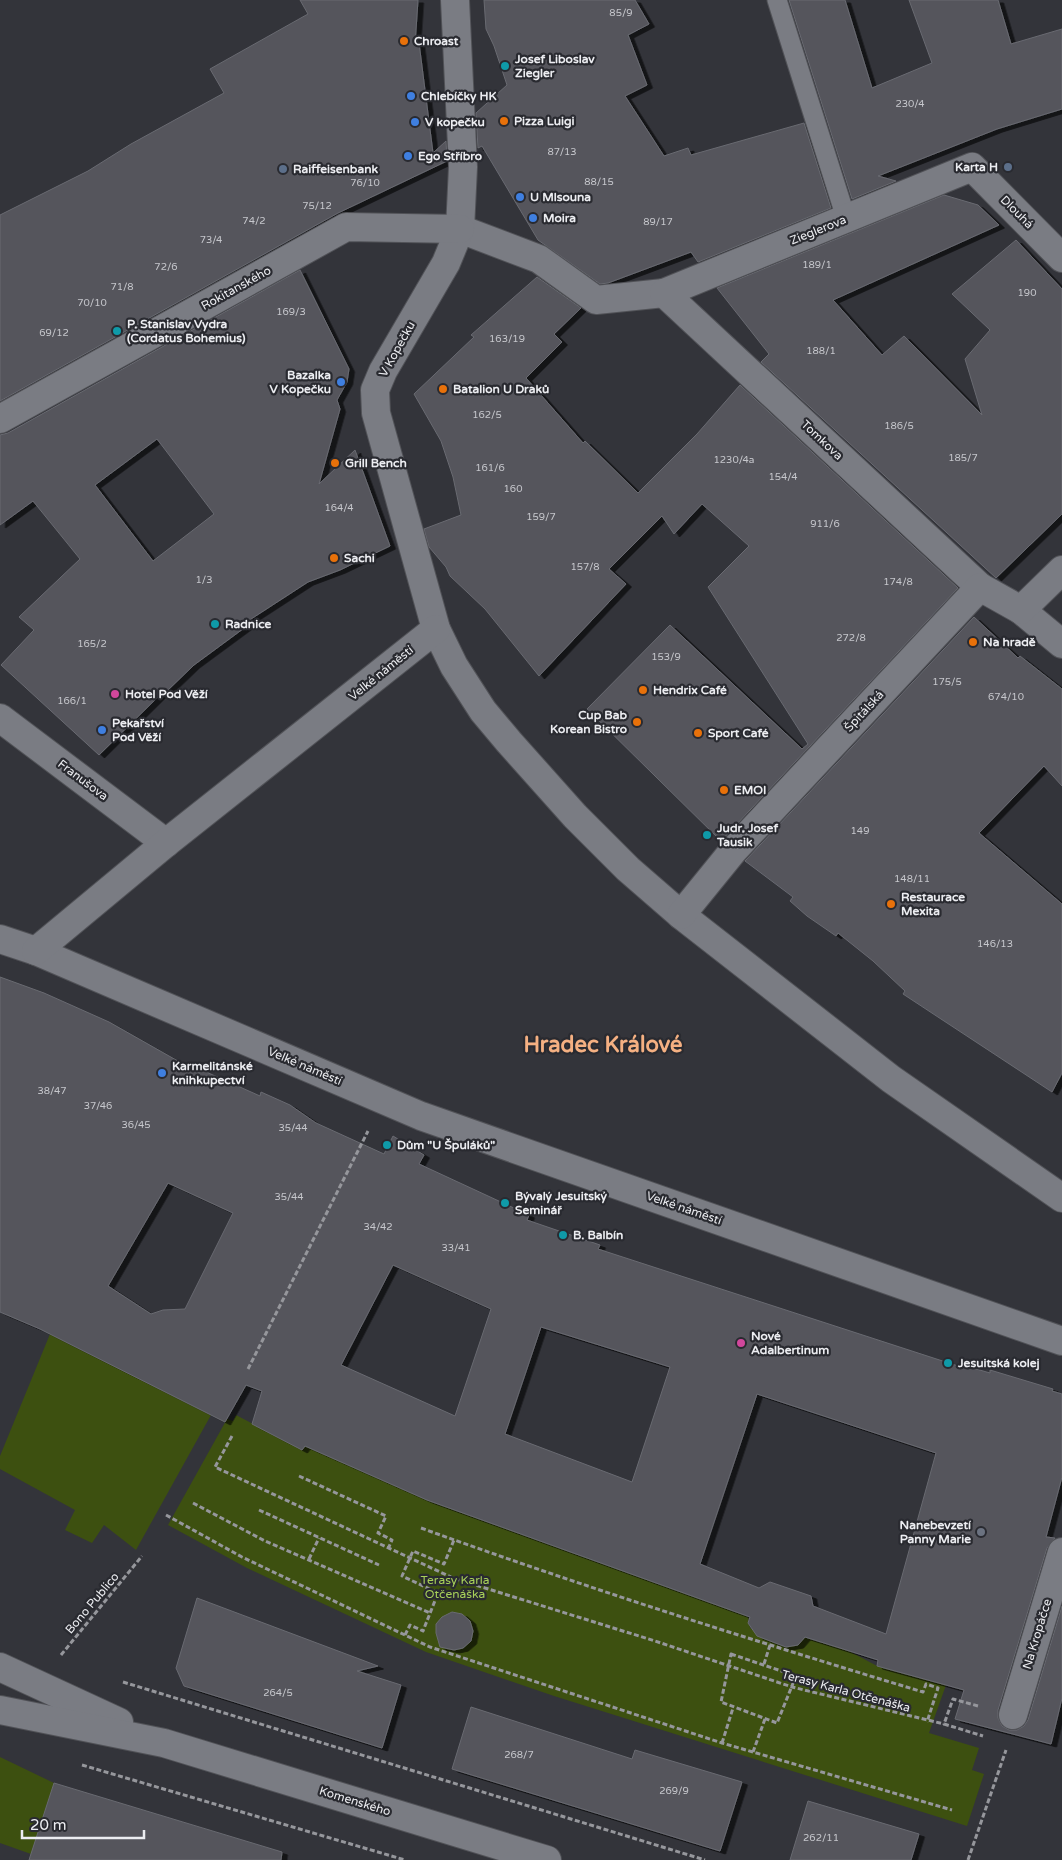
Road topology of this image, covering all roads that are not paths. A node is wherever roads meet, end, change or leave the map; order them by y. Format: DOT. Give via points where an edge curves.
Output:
graph roads {
  1 [pos="455,0"];
  2 [pos="777,0"];
  3 [pos="972,167"];
  4 [pos="846,218"];
  5 [pos="460,229"];
  6 [pos="1062,258"];
  7 [pos="664,293"];
  8 [pos="0,419"];
  9 [pos="1062,570"];
  10 [pos="980,587"];
  11 [pos="1021,610"];
  12 [pos="436,629"];
  13 [pos="1062,644"];
  14 [pos="0,718"];
  15 [pos="166,843"];
  16 [pos="681,915"];
  17 [pos="0,940"];
  18 [pos="36,951"];
  19 [pos="1062,1198"];
  20 [pos="1062,1341"];
  21 [pos="1062,1552"];
  22 [pos="0,1667"];
  23 [pos="0,1710"];
  24 [pos="1013,1715"];
  25 [pos="164,1743"];
  26 [pos="547,1860"];
  1 -- 5 [label="street, V Kopečku" via="463,167"];
  2 -- 4 [label="lane"];
  3 -- 4 [label="street, Zieglerova"];
  3 -- 6 [label="street, Dlouhá"];
  4 -- 7 [label="street, Zieglerova"];
  5 -- 7 [label="street" via="539,259 596,300"];
  5 -- 8 [label="street, Rokitanského" via="346,227"];
  5 -- 12 [label="street, V Kopečku" via="446,263 375,390 376,413"];
  7 -- 10 [label="street, Tomkova"];
  9 -- 11 [label="street"];
  10 -- 11 [label="street"];
  10 -- 16 [label="street, Špitálská" via="733,852"];
  11 -- 13 [label="street"];
  12 -- 15 [label="street, Velké náměstí"];
  12 -- 16 [label="street" via="454,666 509,742 575,816"];
  14 -- 15 [label="street, Franušova"];
  15 -- 18 [label="street, Velké náměstí"];
  16 -- 19 [label="street" via="892,1080"];
  17 -- 18 [label="street"];
  18 -- 20 [label="street, Velké náměstí" via="422,1116"];
  21 -- 24 [label="street, Na Kropáčce"];
  22 -- 25 [label="street, Komenského"];
  23 -- 25 [label="street, Komenského"];
  25 -- 26 [label="street, Komenského"];
}
